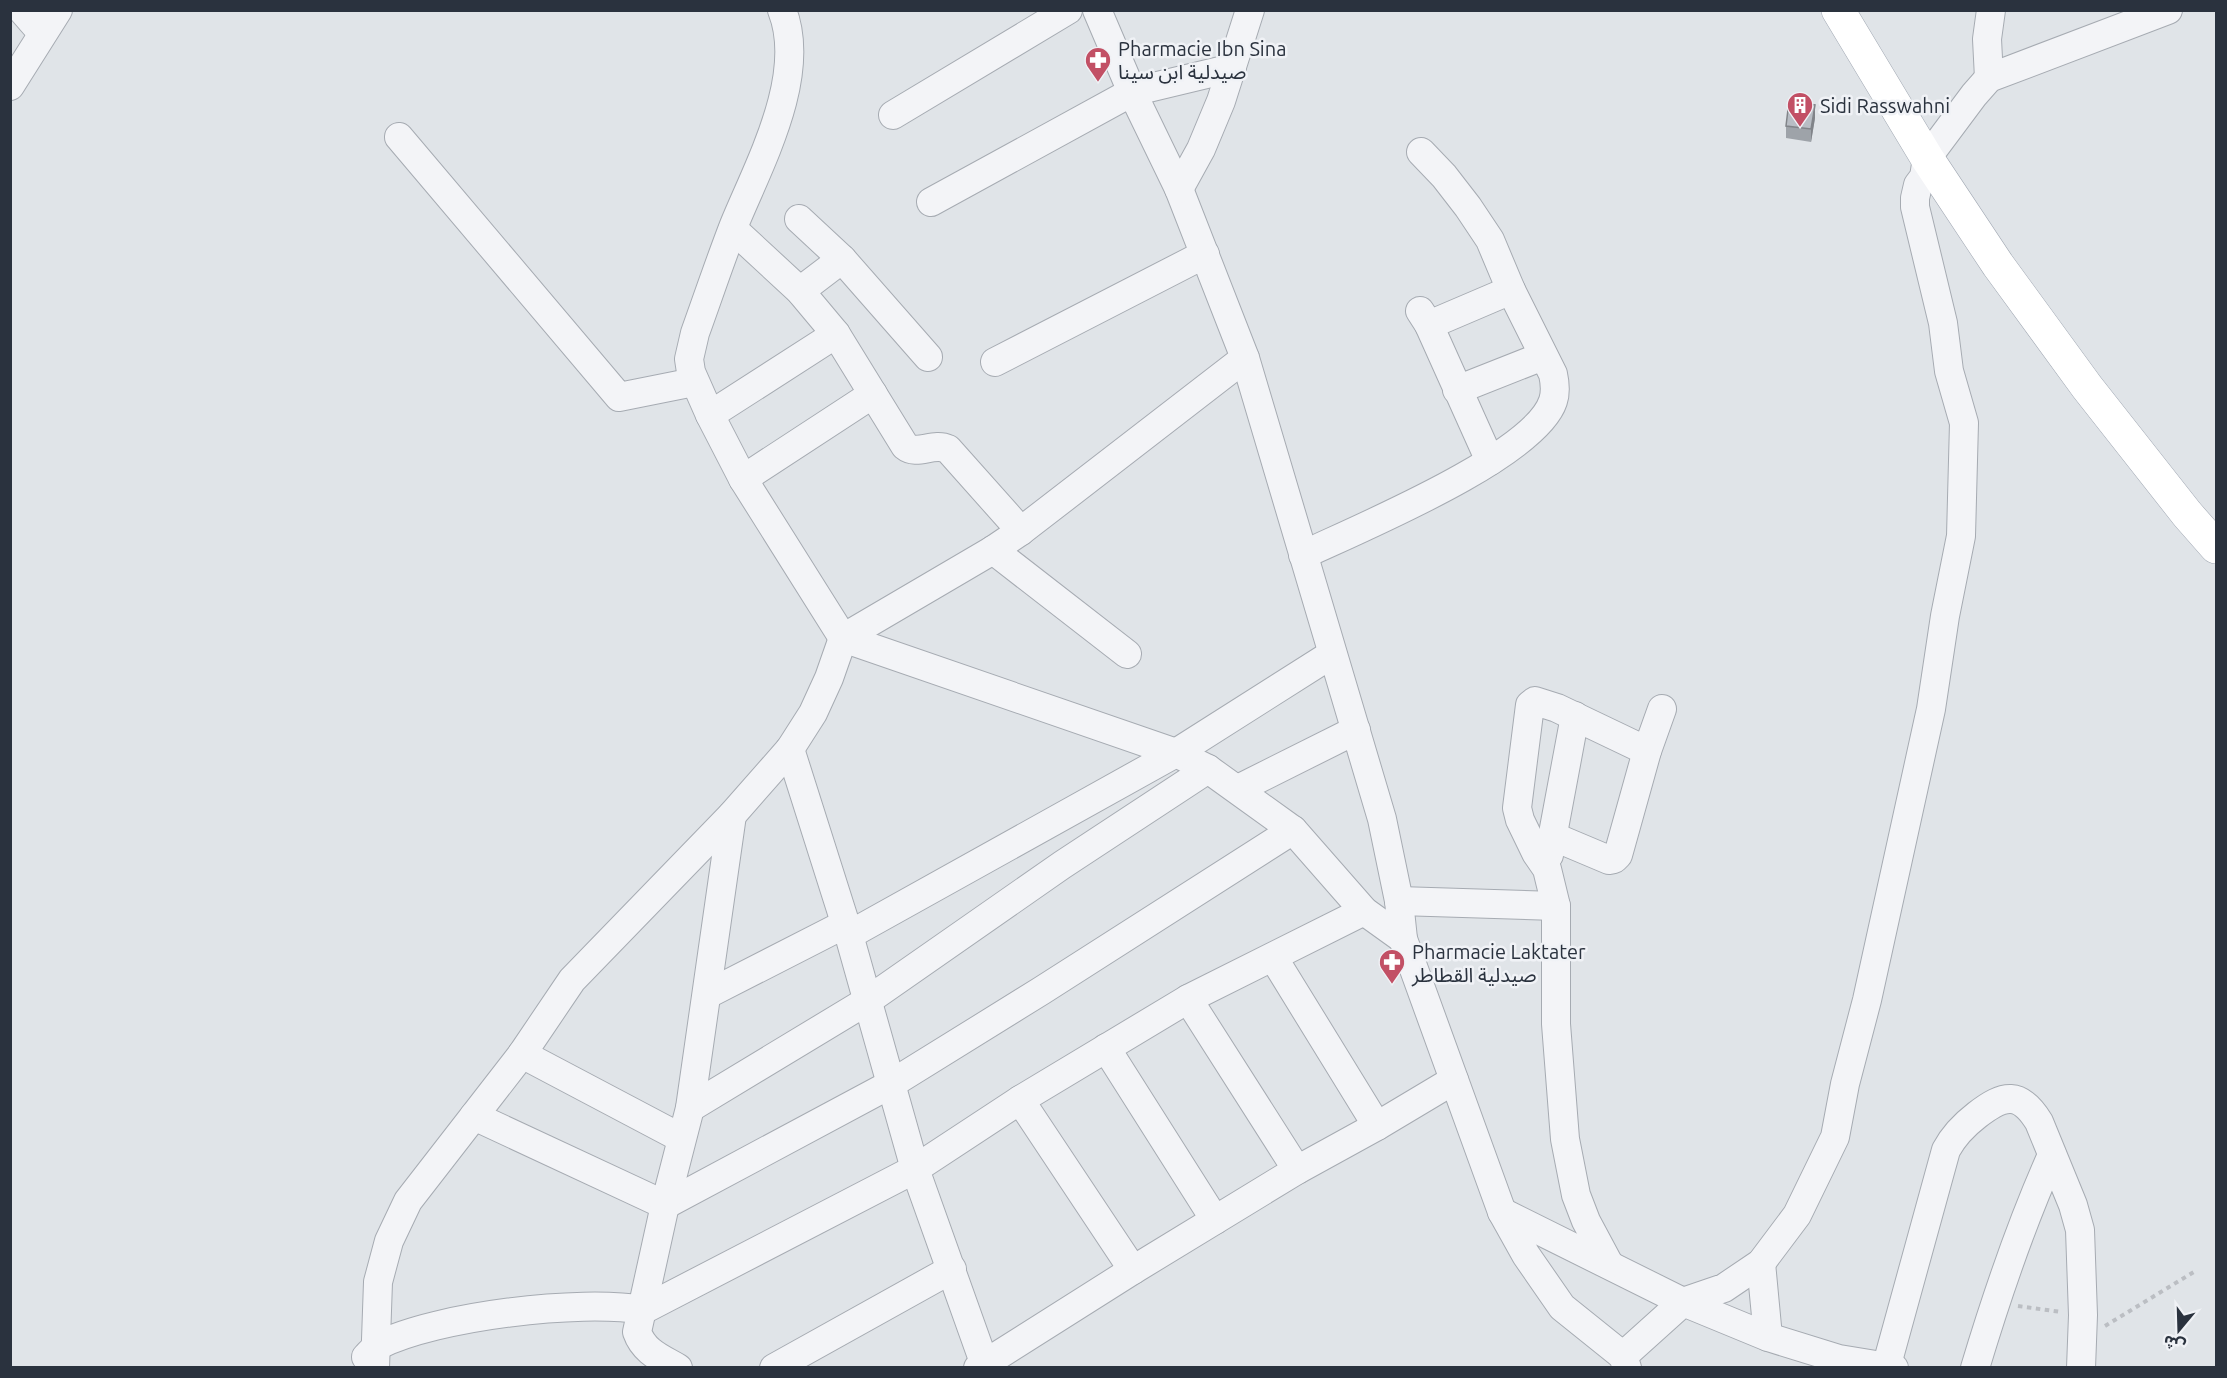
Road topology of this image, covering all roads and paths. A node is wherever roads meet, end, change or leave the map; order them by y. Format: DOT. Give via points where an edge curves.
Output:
graph roads {
  1 [pos="22,10"];
  2 [pos="782,10"];
  3 [pos="1068,10"];
  4 [pos="1097,10"];
  5 [pos="1250,10"];
  6 [pos="1838,10"];
  7 [pos="2168,10"];
  8 [pos="1988,11"];
  9 [pos="50,22"];
  10 [pos="1232,68"];
  11 [pos="1989,78"];
  12 [pos="10,86"];
  13 [pos="1132,92"];
  14 [pos="893,115"];
  15 [pos="399,137"];
  16 [pos="1421,152"];
  17 [pos="1927,158"];
  18 [pos="1179,189"];
  19 [pos="931,202"];
  20 [pos="799,219"];
  21 [pos="733,229"];
  22 [pos="1205,254"];
  23 [pos="842,259"];
  24 [pos="1511,290"];
  25 [pos="800,291"];
  26 [pos="836,334"];
  27 [pos="1543,356"];
  28 [pos="927,357"];
  29 [pos="1245,358"];
  30 [pos="995,362"];
  31 [pos="694,382"];
  32 [pos="1457,390"];
  33 [pos="873,393"];
  34 [pos="710,415"];
  35 [pos="1490,461"];
  36 [pos="743,479"];
  37 [pos="1020,531"];
  38 [pos="2217,547"];
  39 [pos="993,550"];
  40 [pos="1303,555"];
  41 [pos="843,638"];
  42 [pos="1127,654"];
  43 [pos="1332,654"];
  44 [pos="1662,709"];
  45 [pos="1575,716"];
  46 [pos="1356,730"];
  47 [pos="790,748"];
  48 [pos="1647,752"];
  49 [pos="1176,753"];
  50 [pos="1208,769"];
  51 [pos="1238,789"];
  52 [pos="732,815"];
  53 [pos="1293,830"];
  54 [pos="1552,836"];
  55 [pos="1547,869"];
  56 [pos="1399,900"];
  57 [pos="1556,906"];
  58 [pos="1364,911"];
  59 [pos="847,930"];
  60 [pos="1403,939"];
  61 [pos="1274,957"];
  62 [pos="708,994"];
  63 [pos="1188,999"];
  64 [pos="867,1001"];
  65 [pos="1106,1048"];
  66 [pos="522,1054"];
  67 [pos="1454,1080"];
  68 [pos="891,1084"];
  69 [pos="1020,1100"];
  70 [pos="690,1108"];
  71 [pos="474,1116"];
  72 [pos="1377,1126"];
  73 [pos="681,1138"];
  74 [pos="2052,1155"];
  75 [pos="915,1169"];
  76 [pos="1297,1170"];
  77 [pos="665,1205"];
  78 [pos="1502,1212"];
  79 [pos="1215,1220"];
  80 [pos="1761,1263"];
  81 [pos="1609,1264"];
  82 [pos="952,1269"];
  83 [pos="1133,1270"];
  84 [pos="2197,1270"];
  85 [pos="1683,1302"];
  86 [pos="1995,1302"];
  87 [pos="643,1310"];
  88 [pos="1768,1337"];
  89 [pos="2082,1341"];
  90 [pos="376,1357"];
  91 [pos="1625,1362"];
  92 [pos="1838,1363"];
  93 [pos="983,1366"];
  94 [pos="1889,1367"];
  95 [pos="356,1368"];
  96 [pos="678,1368"];
  97 [pos="774,1368"];
  98 [pos="1975,1368"];
  1 -- 9 [label="street"];
  2 -- 21 [label="street" via="790,48 786,87"];
  3 -- 14 [label="street"];
  4 -- 13 [label="street"];
  5 -- 10 [label="street"];
  6 -- 17 [label="main road"];
  7 -- 11 [label="street"];
  8 -- 11 [label="street"];
  9 -- 12 [label="street"];
  10 -- 13 [label="street"];
  10 -- 18 [label="street" via="1201,149"];
  11 -- 17 [label="street"];
  13 -- 18 [label="street"];
  13 -- 19 [label="street"];
  15 -- 31 [label="street" via="619,397"];
  16 -- 24 [label="street" via="1490,240"];
  17 -- 38 [label="main road" via="1998,265 2087,387"];
  17 -- 80 [label="street" via="1915,207 1964,423 1962,536 1931,709 1835,1137 1797,1215"];
  18 -- 22 [label="street"];
  20 -- 23 [label="street"];
  21 -- 25 [label="street"];
  21 -- 31 [label="street" via="694,333 689,359"];
  22 -- 29 [label="street"];
  22 -- 30 [label="street"];
  23 -- 25 [label="street"];
  23 -- 28 [label="street"];
  24 -- 27 [label="street"];
  24 -- 32 [label="street" via="1424,318"];
  25 -- 26 [label="street"];
  26 -- 33 [label="street"];
  26 -- 34 [label="street"];
  27 -- 32 [label="street"];
  27 -- 35 [label="street" via="1553,374 1552,402 1523,438"];
  29 -- 37 [label="street"];
  29 -- 40 [label="street"];
  31 -- 34 [label="street"];
  32 -- 35 [label="street"];
  33 -- 36 [label="street"];
  33 -- 37 [label="street" via="905,446 913,450 936,445 948,449"];
  34 -- 36 [label="street"];
  35 -- 40 [label="street" via="1441,490"];
  36 -- 41 [label="street"];
  37 -- 39 [label="street"];
  39 -- 41 [label="street"];
  39 -- 42 [label="street"];
  40 -- 43 [label="street"];
  41 -- 47 [label="street" via="813,713"];
  41 -- 49 [label="street"];
  43 -- 46 [label="street"];
  43 -- 49 [label="street"];
  44 -- 48 [label="street"];
  45 -- 48 [label="street"];
  45 -- 54 [label="street"];
  45 -- 55 [label="street" via="1535,701 1528,712 1517,808"];
  46 -- 51 [label="street"];
  46 -- 56 [label="street" via="1382,819"];
  47 -- 52 [label="street"];
  47 -- 59 [label="street"];
  48 -- 54 [label="street" via="1614,859"];
  49 -- 50 [label="street"];
  49 -- 59 [label="street"];
  50 -- 51 [label="street"];
  50 -- 64 [label="street"];
  51 -- 53 [label="street"];
  52 -- 62 [label="street"];
  52 -- 66 [label="street" via="572,980"];
  53 -- 58 [label="street"];
  53 -- 68 [label="street"];
  54 -- 55 [label="street"];
  55 -- 57 [label="street"];
  56 -- 57 [label="street"];
  56 -- 60 [label="street"];
  57 -- 81 [label="street" via="1556,1024 1565,1139 1576,1195"];
  58 -- 60 [label="street"];
  58 -- 61 [label="street"];
  59 -- 62 [label="street"];
  59 -- 64 [label="street"];
  60 -- 67 [label="street"];
  61 -- 63 [label="street"];
  61 -- 72 [label="street"];
  62 -- 70 [label="street"];
  63 -- 65 [label="street"];
  63 -- 76 [label="street"];
  64 -- 68 [label="street"];
  64 -- 70 [label="street"];
  65 -- 69 [label="street"];
  65 -- 79 [label="street"];
  66 -- 71 [label="street"];
  66 -- 73 [label="street"];
  67 -- 72 [label="street"];
  67 -- 78 [label="street"];
  68 -- 75 [label="street"];
  68 -- 77 [label="street"];
  69 -- 75 [label="street"];
  69 -- 83 [label="street"];
  70 -- 73 [label="street"];
  71 -- 77 [label="street"];
  71 -- 90 [label="street" via="408,1201 389,1240 378,1282"];
  72 -- 76 [label="street"];
  73 -- 77 [label="street"];
  74 -- 86 [label="street"];
  74 -- 89 [label="street" via="2080,1230"];
  74 -- 94 [label="street" via="2032,1110 2012,1099 2000,1099 1954,1135 1946,1150"];
  75 -- 82 [label="street"];
  75 -- 87 [label="street"];
  76 -- 79 [label="street"];
  77 -- 87 [label="street"];
  78 -- 81 [label="street"];
  78 -- 91 [label="street" via="1562,1307"];
  79 -- 83 [label="street"];
  80 -- 85 [label="street" via="1724,1288"];
  80 -- 88 [label="street"];
  81 -- 85 [label="street"];
  82 -- 93 [label="street"];
  82 -- 97 [label="street"];
  83 -- 93 [label="street"];
  84 -- 89 [label="path"];
  85 -- 88 [label="street"];
  85 -- 91 [label="street"];
  86 -- 89 [label="path"];
  86 -- 98 [label="street"];
  87 -- 90 [label="street" via="619,1306 503,1314 440,1325 405,1335"];
  87 -- 96 [label="street" via="637,1332 641,1343"];
  88 -- 92 [label="street"];
  90 -- 95 [label="street"];
  92 -- 94 [label="street"];
}
